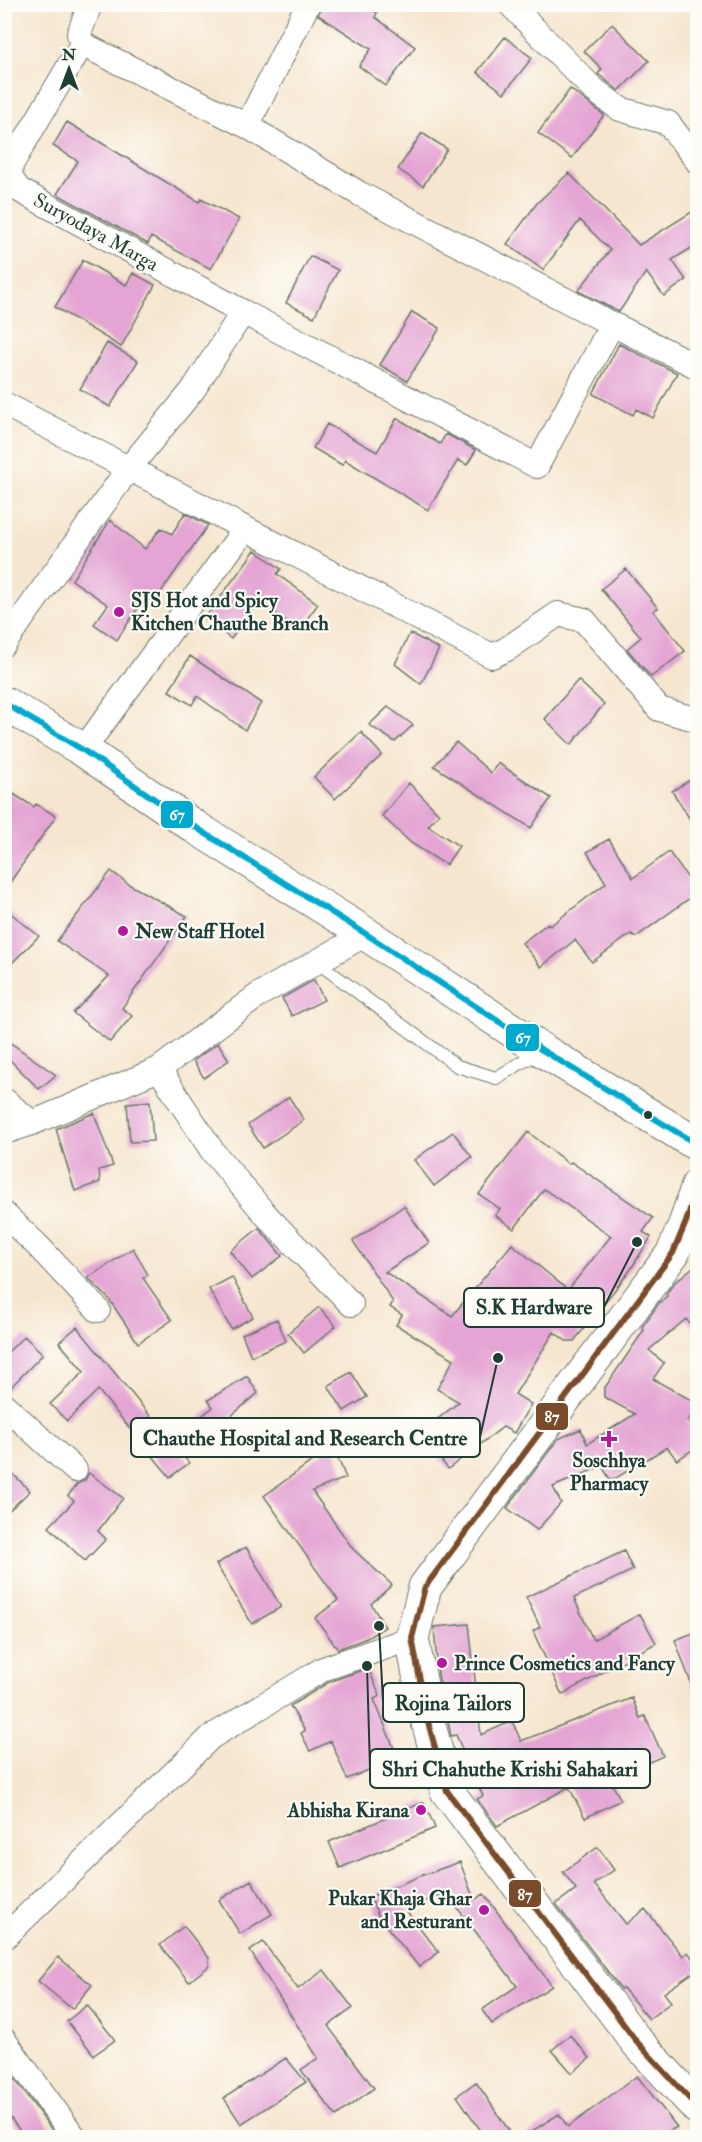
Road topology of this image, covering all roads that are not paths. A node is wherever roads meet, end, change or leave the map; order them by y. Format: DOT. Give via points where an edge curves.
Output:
graph roads {
  1 [pos="90,4"];
  2 [pos="308,4"];
  3 [pos="510,4"];
  4 [pos="82,44"];
  5 [pos="247,126"];
  6 [pos="698,162"];
  7 [pos="243,312"];
  8 [pos="612,324"];
  9 [pos="698,367"];
  10 [pos="4,404"];
  11 [pos="129,468"];
  12 [pos="245,529"];
  13 [pos="4,644"];
  14 [pos="4,703"];
  15 [pos="698,716"];
  16 [pos="83,750"];
  17 [pos="366,934"];
  18 [pos="317,962"];
  19 [pos="542,1050"];
  20 [pos="159,1069"];
  21 [pos="4,1100"];
  22 [pos="32,1123"];
  23 [pos="4,1132"];
  24 [pos="698,1145"];
  25 [pos="698,1185"];
  26 [pos="4,1214"];
  27 [pos="351,1304"];
  28 [pos="98,1310"];
  29 [pos="4,1405"];
  30 [pos="75,1470"];
  31 [pos="412,1638"];
  32 [pos="4,1938"];
  33 [pos="7,2050"];
  34 [pos="698,2108"];
  35 [pos="75,2138"];
  1 -- 4 [label="street" via="79,34"];
  2 -- 5 [label="street"];
  3 -- 6 [label="street" via="593,89 620,109 668,123"];
  4 -- 5 [label="street"];
  4 -- 7 [label="street, Suryodaya Marga" via="11,165 10,177 19,190"];
  5 -- 8 [label="street" via="360,194"];
  7 -- 8 [label="street, Suryodaya Marga" via="537,466"];
  7 -- 11 [label="street" via="193,390"];
  8 -- 9 [label="street"];
  10 -- 11 [label="street"];
  11 -- 12 [label="street"];
  11 -- 13 [label="street"];
  12 -- 15 [label="street" via="492,656 558,614 585,621 659,709 691,718"];
  12 -- 16 [label="street"];
  14 -- 16 [label="main road"];
  16 -- 17 [label="main road" via="195,827"];
  17 -- 18 [label="street"];
  17 -- 19 [label="main road"];
  18 -- 19 [label="lane" via="457,1066 496,1078"];
  18 -- 20 [label="street" via="260,994"];
  19 -- 24 [label="main road"];
  20 -- 22 [label="street"];
  20 -- 27 [label="street" via="213,1152 266,1215"];
  21 -- 22 [label="street"];
  22 -- 23 [label="street"];
  25 -- 31 [label="main road" via="673,1254 424,1587"];
  26 -- 28 [label="street"];
  29 -- 30 [label="street"];
  31 -- 32 [label="street" via="323,1669 212,1737"];
  31 -- 34 [label="main road" via="428,1722 447,1791 637,2042"];
  33 -- 35 [label="street"];
}
